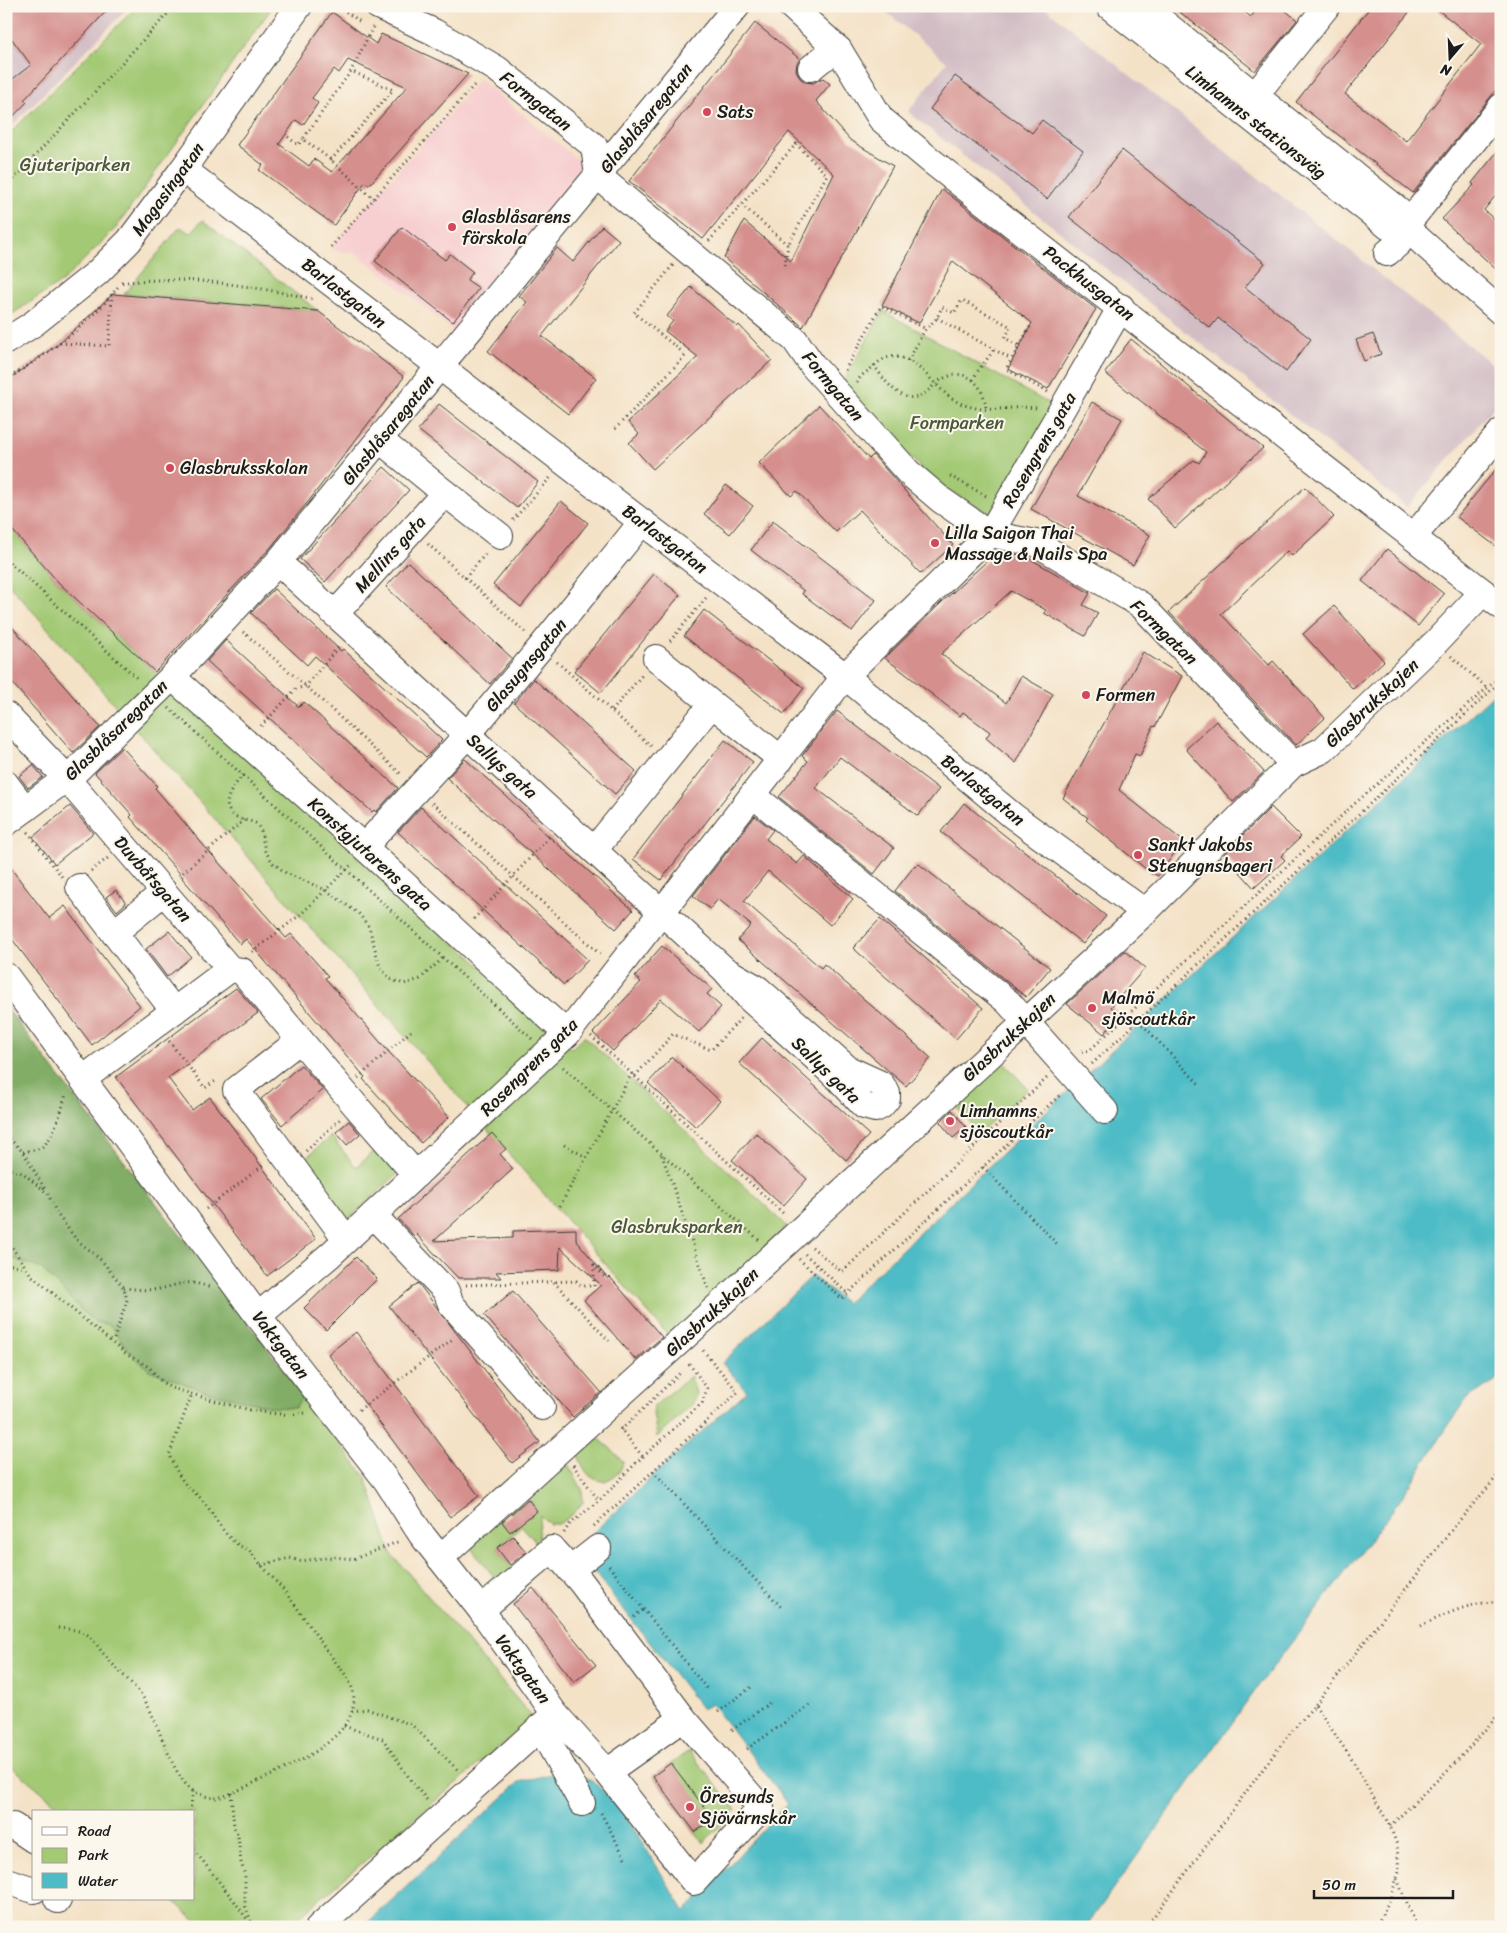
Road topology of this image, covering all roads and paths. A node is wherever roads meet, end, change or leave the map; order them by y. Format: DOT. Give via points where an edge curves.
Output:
graph roads {
  1 [pos="175,6"];
  2 [pos="299,6"];
  3 [pos="737,6"];
  4 [pos="791,6"];
  5 [pos="1110,6"];
  6 [pos="1143,6"];
  7 [pos="1327,6"];
  8 [pos="377,12"];
  9 [pos="839,50"];
  10 [pos="812,68"];
  11 [pos="351,71"];
  12 [pos="479,79"];
  13 [pos="1249,103"];
  14 [pos="1501,107"];
  15 [pos="288,137"];
  16 [pos="303,139"];
  17 [pos="331,160"];
  18 [pos="183,169"];
  19 [pos="598,176"];
  20 [pos="6,187"];
  21 [pos="374,199"];
  22 [pos="742,205"];
  23 [pos="1406,227"];
  24 [pos="788,245"];
  25 [pos="331,247"];
  26 [pos="691,253"];
  27 [pos="1387,253"];
  28 [pos="784,265"];
  29 [pos="125,274"];
  30 [pos="120,283"];
  31 [pos="112,294"];
  32 [pos="320,301"];
  33 [pos="1121,307"];
  34 [pos="1500,310"];
  35 [pos="937,318"];
  36 [pos="1030,327"];
  37 [pos="926,329"];
  38 [pos="6,341"];
  39 [pos="60,343"];
  40 [pos="1019,346"];
  41 [pos="994,350"];
  42 [pos="1012,360"];
  43 [pos="908,361"];
  44 [pos="874,365"];
  45 [pos="440,367"];
  46 [pos="6,380"];
  47 [pos="973,380"];
  48 [pos="936,384"];
  49 [pos="844,388"];
  50 [pos="1063,408"];
  51 [pos="986,410"];
  52 [pos="615,429"];
  53 [pos="1501,432"];
  54 [pos="380,440"];
  55 [pos="947,475"];
  56 [pos="445,492"];
  57 [pos="1006,507"];
  58 [pos="642,522"];
  59 [pos="990,534"];
  60 [pos="500,536"];
  61 [pos="1413,537"];
  62 [pos="6,559"];
  63 [pos="278,562"];
  64 [pos="1492,599"];
  65 [pos="344,622"];
  66 [pos="1436,642"];
  67 [pos="656,658"];
  68 [pos="846,676"];
  69 [pos="1501,676"];
  70 [pos="1501,682"];
  71 [pos="163,685"];
  72 [pos="1486,688"];
  73 [pos="712,704"];
  74 [pos="6,715"];
  75 [pos="467,735"];
  76 [pos="248,746"];
  77 [pos="781,759"];
  78 [pos="1292,764"];
  79 [pos="243,775"];
  80 [pos="66,778"];
  81 [pos="6,784"];
  82 [pos="753,796"];
  83 [pos="16,816"];
  84 [pos="244,819"];
  85 [pos="563,823"];
  86 [pos="124,846"];
  87 [pos="364,847"];
  88 [pos="594,850"];
  89 [pos="347,870"];
  90 [pos="79,887"];
  91 [pos="326,890"];
  92 [pos="163,891"];
  93 [pos="1145,912"];
  94 [pos="662,913"];
  95 [pos="114,934"];
  96 [pos="460,934"];
  97 [pos="444,958"];
  98 [pos="230,969"];
  99 [pos="725,970"];
  100 [pos="6,976"];
  101 [pos="754,1004"];
  102 [pos="165,1018"];
  103 [pos="1138,1020"];
  104 [pos="1025,1022"];
  105 [pos="572,1028"];
  106 [pos="411,1031"];
  107 [pos="300,1040"];
  108 [pos="1088,1051"];
  109 [pos="548,1053"];
  110 [pos="634,1075"];
  111 [pos="83,1079"];
  112 [pos="1076,1079"];
  113 [pos="1042,1083"];
  114 [pos="1200,1086"];
  115 [pos="236,1090"];
  116 [pos="349,1098"];
  117 [pos="612,1111"];
  118 [pos="1105,1111"];
  119 [pos="6,1135"];
  120 [pos="564,1146"];
  121 [pos="23,1152"];
  122 [pos="662,1154"];
  123 [pos="586,1157"];
  124 [pos="286,1158"];
  125 [pos="983,1167"];
  126 [pos="6,1168"];
  127 [pos="416,1175"];
  128 [pos="48,1194"];
  129 [pos="560,1206"];
  130 [pos="202,1212"];
  131 [pos="373,1215"];
  132 [pos="6,1234"];
  133 [pos="346,1239"];
  134 [pos="791,1244"];
  135 [pos="1057,1244"];
  136 [pos="6,1264"];
  137 [pos="25,1267"];
  138 [pos="606,1278"];
  139 [pos="554,1282"];
  140 [pos="124,1288"];
  141 [pos="238,1288"];
  142 [pos="446,1291"];
  143 [pos="848,1294"];
  144 [pos="715,1309"];
  145 [pos="258,1316"];
  146 [pos="470,1325"];
  147 [pos="609,1341"];
  148 [pos="114,1342"];
  149 [pos="708,1342"];
  150 [pos="682,1355"];
  151 [pos="192,1394"];
  152 [pos="542,1407"];
  153 [pos="331,1408"];
  154 [pos="605,1410"];
  155 [pos="621,1430"];
  156 [pos="562,1449"];
  157 [pos="643,1457"];
  158 [pos="653,1471"];
  159 [pos="1501,1472"];
  160 [pos="599,1501"];
  161 [pos="418,1529"];
  162 [pos="597,1546"];
  163 [pos="440,1558"];
  164 [pos="561,1559"];
  165 [pos="261,1565"];
  166 [pos="1501,1602"];
  167 [pos="644,1609"];
  168 [pos="784,1609"];
  169 [pos="481,1610"];
  170 [pos="631,1619"];
  171 [pos="1421,1626"];
  172 [pos="58,1628"];
  173 [pos="754,1686"];
  174 [pos="707,1689"];
  175 [pos="770,1703"];
  176 [pos="811,1704"];
  177 [pos="1316,1705"];
  178 [pos="352,1711"];
  179 [pos="718,1712"];
  180 [pos="1501,1712"];
  181 [pos="683,1718"];
  182 [pos="548,1720"];
  183 [pos="344,1726"];
  184 [pos="732,1730"];
  185 [pos="747,1749"];
  186 [pos="607,1772"];
  187 [pos="474,1787"];
  188 [pos="193,1790"];
  189 [pos="231,1793"];
  190 [pos="591,1806"];
  191 [pos="190,1810"];
  192 [pos="442,1817"];
  193 [pos="1390,1826"];
  194 [pos="6,1827"];
  195 [pos="32,1839"];
  196 [pos="195,1851"];
  197 [pos="625,1858"];
  198 [pos="1397,1878"];
  199 [pos="6,1881"];
  200 [pos="32,1889"];
  201 [pos="1378,1922"];
  202 [pos="253,1927"];
  203 [pos="320,1927"];
  204 [pos="1146,1927"];
  205 [pos="1360,1927"];
  206 [pos="1376,1927"];
  207 [pos="1417,1927"];
  1 -- 20 [label="path"];
  2 -- 18 [label="street, Magasingatan"];
  3 -- 19 [label="street, Glasblåsaregatan"];
  4 -- 9 [label="street, Packhusgatan"];
  5 -- 13 [label="street, Limhamns stationsväg"];
  6 -- 13 [label="street, Limhamns stationsväg"];
  7 -- 13 [label="street"];
  8 -- 11 [label="path"];
  8 -- 19 [label="street, Formgatan" via="434,32 497,69 594,146"];
  9 -- 10 [label="street"];
  9 -- 33 [label="street, Packhusgatan" via="882,119 930,160"];
  11 -- 16 [label="path"];
  11 -- 17 [label="path" via="393,90"];
  12 -- 21 [label="path"];
  13 -- 23 [label="street, Limhamns stationsväg" via="1274,136 1400,212"];
  14 -- 23 [label="street"];
  15 -- 16 [label="path" via="298,145"];
  16 -- 17 [label="path"];
  17 -- 21 [label="path"];
  18 -- 38 [label="street, Magasingatan" via="129,241 98,273"];
  18 -- 45 [label="street, Barlastgatan"];
  19 -- 26 [label="street, Formgatan"];
  19 -- 45 [label="street, Glasblåsaregatan"];
  21 -- 25 [label="path"];
  22 -- 24 [label="path"];
  22 -- 24 [label="path" via="796,144 827,175"];
  22 -- 26 [label="path"];
  23 -- 27 [label="street" via="1399,243"];
  23 -- 34 [label="street, Limhamns stationsväg"];
  24 -- 28 [label="path"];
  26 -- 49 [label="street, Formgatan" via="795,340 813,366"];
  26 -- 52 [label="path" via="634,313 686,355"];
  29 -- 30 [label="path"];
  30 -- 31 [label="path"];
  30 -- 32 [label="path" via="203,282 251,287"];
  31 -- 39 [label="path"];
  31 -- 39 [label="path" via="109,346"];
  33 -- 50 [label="street, Rosengrens gata"];
  33 -- 61 [label="street, Packhusgatan"];
  35 -- 37 [label="path"];
  35 -- 40 [label="path" via="942,307 954,313 962,300 1011,327 1005,338"];
  35 -- 41 [label="path"];
  36 -- 40 [label="path"];
  37 -- 43 [label="path"];
  37 -- 49 [label="path" via="880,306"];
  39 -- 46 [label="path"];
  40 -- 42 [label="path"];
  41 -- 42 [label="path"];
  41 -- 47 [label="path"];
  42 -- 50 [label="path" via="1006,369"];
  43 -- 44 [label="path" via="893,356"];
  43 -- 48 [label="path"];
  44 -- 48 [label="path" via="893,390 903,395 917,397"];
  44 -- 49 [label="path"];
  45 -- 54 [label="street, Glasblåsaregatan"];
  45 -- 58 [label="street, Barlastgatan"];
  47 -- 48 [label="path" via="952,375"];
  47 -- 51 [label="path" via="984,393"];
  48 -- 51 [label="path" via="957,402"];
  49 -- 59 [label="street, Formgatan" via="908,472"];
  50 -- 51 [label="path" via="1020,406"];
  50 -- 57 [label="street, Rosengrens gata"];
  53 -- 61 [label="street"];
  54 -- 56 [label="street"];
  54 -- 63 [label="street, Glasblåsaregatan"];
  55 -- 57 [label="path"];
  56 -- 60 [label="street"];
  56 -- 65 [label="street, Mellins gata"];
  57 -- 59 [label="street, Rosengrens gata"];
  58 -- 68 [label="street, Barlastgatan"];
  58 -- 75 [label="street, Glasugnsgatan"];
  59 -- 68 [label="street, Rosengrens gata"];
  59 -- 78 [label="street, Formgatan" via="1036,543 1141,604"];
  61 -- 64 [label="street, Packhusgatan"];
  62 -- 71 [label="path"];
  63 -- 65 [label="street, Sallys gata"];
  63 -- 71 [label="street, Glasblåsaregatan"];
  64 -- 66 [label="street, Glasbrukskajen"];
  65 -- 75 [label="street, Sallys gata"];
  65 -- 76 [label="path" via="306,686 296,689 255,732"];
  66 -- 72 [label="path"];
  66 -- 78 [label="street, Glasbrukskajen" via="1323,750"];
  67 -- 73 [label="street"];
  68 -- 77 [label="street, Rosengrens gata"];
  68 -- 93 [label="street, Barlastgatan" via="1013,816"];
  69 -- 72 [label="path"];
  70 -- 103 [label="path"];
  71 -- 76 [label="street, Konstgjutarens gata"];
  71 -- 79 [label="path"];
  71 -- 80 [label="street, Glasblåsaregatan"];
  72 -- 108 [label="path" via="1352,806"];
  73 -- 77 [label="street"];
  73 -- 88 [label="street"];
  74 -- 80 [label="street, Duvbåtsgatan"];
  75 -- 85 [label="street, Sallys gata"];
  75 -- 87 [label="street, Glasugnsgatan"];
  76 -- 87 [label="street, Konstgjutarens gata"];
  77 -- 82 [label="street, Rosengrens gata"];
  78 -- 93 [label="street, Glasbrukskajen"];
  79 -- 84 [label="path" via="230,790 226,803 230,812"];
  79 -- 89 [label="path"];
  80 -- 83 [label="street, Glasblåsaregatan"];
  80 -- 86 [label="street, Duvbåtsgatan"];
  81 -- 83 [label="street"];
  82 -- 94 [label="street, Rosengrens gata"];
  82 -- 104 [label="street" via="1008,1002"];
  83 -- 90 [label="path" via="66,882"];
  84 -- 91 [label="path" via="257,824 265,851 273,863 286,873"];
  84 -- 92 [label="path"];
  85 -- 88 [label="street, Sallys gata"];
  85 -- 96 [label="path"];
  86 -- 90 [label="path" via="83,876"];
  86 -- 92 [label="street, Duvbåtsgatan"];
  87 -- 89 [label="path"];
  87 -- 96 [label="street, Konstgjutarens gata"];
  88 -- 94 [label="street, Sallys gata"];
  89 -- 91 [label="path"];
  89 -- 97 [label="path"];
  90 -- 95 [label="street"];
  91 -- 97 [label="path" via="359,914 369,927 380,967 390,979 404,984 420,979"];
  91 -- 98 [label="path" via="300,915"];
  92 -- 95 [label="street"];
  92 -- 98 [label="street, Duvbåtsgatan"];
  93 -- 104 [label="street, Glasbrukskajen"];
  94 -- 99 [label="street, Sallys gata"];
  94 -- 105 [label="street, Rosengrens gata"];
  95 -- 102 [label="street"];
  96 -- 97 [label="path"];
  96 -- 105 [label="street, Konstgjutarens gata"];
  97 -- 109 [label="path"];
  98 -- 102 [label="street"];
  98 -- 107 [label="street, Duvbåtsgatan" via="242,971"];
  99 -- 101 [label="street, Sallys gata"];
  99 -- 101 [label="street, Sallys gata" via="758,989 848,1068 881,1084 887,1093 881,1106 875,1109 864,1106 839,1079"];
  100 -- 111 [label="street, Vaktgatan"];
  101 -- 110 [label="path" via="711,1050 673,1034"];
  102 -- 111 [label="street"];
  102 -- 115 [label="path" via="205,1088 220,1078 227,1079"];
  103 -- 112 [label="path"];
  103 -- 114 [label="path"];
  104 -- 112 [label="street"];
  104 -- 134 [label="street, Glasbrukskajen"];
  105 -- 109 [label="street, Rosengrens gata"];
  105 -- 110 [label="path"];
  106 -- 116 [label="path"];
  107 -- 115 [label="street"];
  107 -- 116 [label="street, Duvbåtsgatan"];
  109 -- 117 [label="path"];
  109 -- 127 [label="street, Rosengrens gata"];
  110 -- 117 [label="path"];
  110 -- 134 [label="path"];
  111 -- 121 [label="path" via="74,1083 66,1093 63,1108 42,1147"];
  111 -- 141 [label="street, Vaktgatan"];
  112 -- 118 [label="street"];
  112 -- 125 [label="path"];
  113 -- 134 [label="path" via="842,1272"];
  115 -- 124 [label="street"];
  116 -- 124 [label="path"];
  116 -- 127 [label="street, Duvbåtsgatan"];
  117 -- 122 [label="path"];
  117 -- 123 [label="path"];
  119 -- 121 [label="path"];
  120 -- 123 [label="path"];
  121 -- 128 [label="path"];
  122 -- 134 [label="path"];
  122 -- 144 [label="path"];
  123 -- 129 [label="path"];
  124 -- 130 [label="path"];
  124 -- 133 [label="street"];
  125 -- 135 [label="path"];
  125 -- 143 [label="path"];
  126 -- 128 [label="path" via="23,1173"];
  127 -- 131 [label="street, Rosengrens gata"];
  128 -- 140 [label="path" via="57,1214 76,1239 102,1261"];
  131 -- 133 [label="street, Rosengrens gata"];
  131 -- 142 [label="street"];
  132 -- 137 [label="path"];
  133 -- 145 [label="street, Rosengrens gata"];
  134 -- 143 [label="path"];
  134 -- 143 [label="path" via="798,1258 842,1299"];
  134 -- 144 [label="street, Glasbrukskajen"];
  136 -- 137 [label="path"];
  137 -- 148 [label="path" via="48,1291"];
  138 -- 139 [label="path" via="594,1265 594,1286 582,1286 576,1281"];
  139 -- 142 [label="path" via="457,1286"];
  139 -- 147 [label="path"];
  140 -- 141 [label="path" via="158,1289 192,1282 213,1288"];
  140 -- 148 [label="path" via="128,1300"];
  141 -- 145 [label="street, Vaktgatan"];
  142 -- 146 [label="street" via="451,1304"];
  144 -- 150 [label="street, Glasbrukskajen"];
  145 -- 153 [label="street, Vaktgatan"];
  146 -- 152 [label="street"];
  146 -- 153 [label="path" via="353,1415"];
  148 -- 151 [label="path" via="126,1354 149,1367 162,1382"];
  149 -- 158 [label="path" via="701,1349 738,1392"];
  150 -- 154 [label="street, Glasbrukskajen"];
  150 -- 155 [label="path"];
  150 -- 157 [label="path" via="707,1388 702,1403"];
  151 -- 153 [label="path" via="260,1411 296,1414"];
  151 -- 165 [label="path" via="169,1455 178,1474 204,1502 230,1540 249,1550"];
  153 -- 161 [label="street, Vaktgatan" via="386,1480"];
  154 -- 155 [label="path"];
  154 -- 156 [label="street, Glasbrukskajen"];
  155 -- 157 [label="path"];
  156 -- 160 [label="path"];
  156 -- 163 [label="street, Glasbrukskajen"];
  157 -- 160 [label="path"];
  158 -- 162 [label="path"];
  158 -- 168 [label="path"];
  159 -- 177 [label="path" via="1452,1529"];
  160 -- 164 [label="path" via="569,1524"];
  161 -- 163 [label="street, Vaktgatan"];
  161 -- 165 [label="path" via="400,1541 354,1559 333,1557 300,1561 290,1558"];
  162 -- 164 [label="street"];
  162 -- 167 [label="path"];
  163 -- 169 [label="street, Vaktgatan"];
  164 -- 169 [label="street"];
  164 -- 181 [label="street"];
  165 -- 178 [label="path" via="349,1678 355,1695"];
  166 -- 171 [label="path" via="1461,1608"];
  167 -- 170 [label="path"];
  167 -- 174 [label="path"];
  169 -- 182 [label="street, Vaktgatan"];
  172 -- 188 [label="path" via="78,1630 92,1636 107,1658 142,1696 179,1777"];
  173 -- 179 [label="path"];
  175 -- 184 [label="path"];
  176 -- 185 [label="path"];
  177 -- 193 [label="path"];
  177 -- 204 [label="path" via="1286,1738"];
  178 -- 183 [label="path"];
  178 -- 187 [label="path" via="367,1709 412,1725"];
  180 -- 193 [label="path" via="1457,1761"];
  181 -- 186 [label="street"];
  181 -- 186 [label="street, Vaktgatan" via="761,1808 694,1882"];
  182 -- 186 [label="street, Vaktgatan"];
  182 -- 187 [label="street, Vaktgatan"];
  182 -- 190 [label="street"];
  183 -- 189 [label="path" via="318,1751"];
  183 -- 192 [label="path" via="383,1739 412,1782"];
  187 -- 192 [label="street, Vaktgatan"];
  188 -- 189 [label="path" via="215,1798"];
  188 -- 191 [label="path"];
  189 -- 202 [label="path" via="234,1827 245,1876 245,1905"];
  190 -- 197 [label="path"];
  192 -- 203 [label="street, Vaktgatan"];
  193 -- 198 [label="path" via="1397,1845"];
  194 -- 195 [label="street" via="13,1826"];
  196 -- 202 [label="path"];
  198 -- 201 [label="path"];
  198 -- 207 [label="path"];
  199 -- 200 [label="street"];
  201 -- 205 [label="path"];
  201 -- 206 [label="path"];
}
